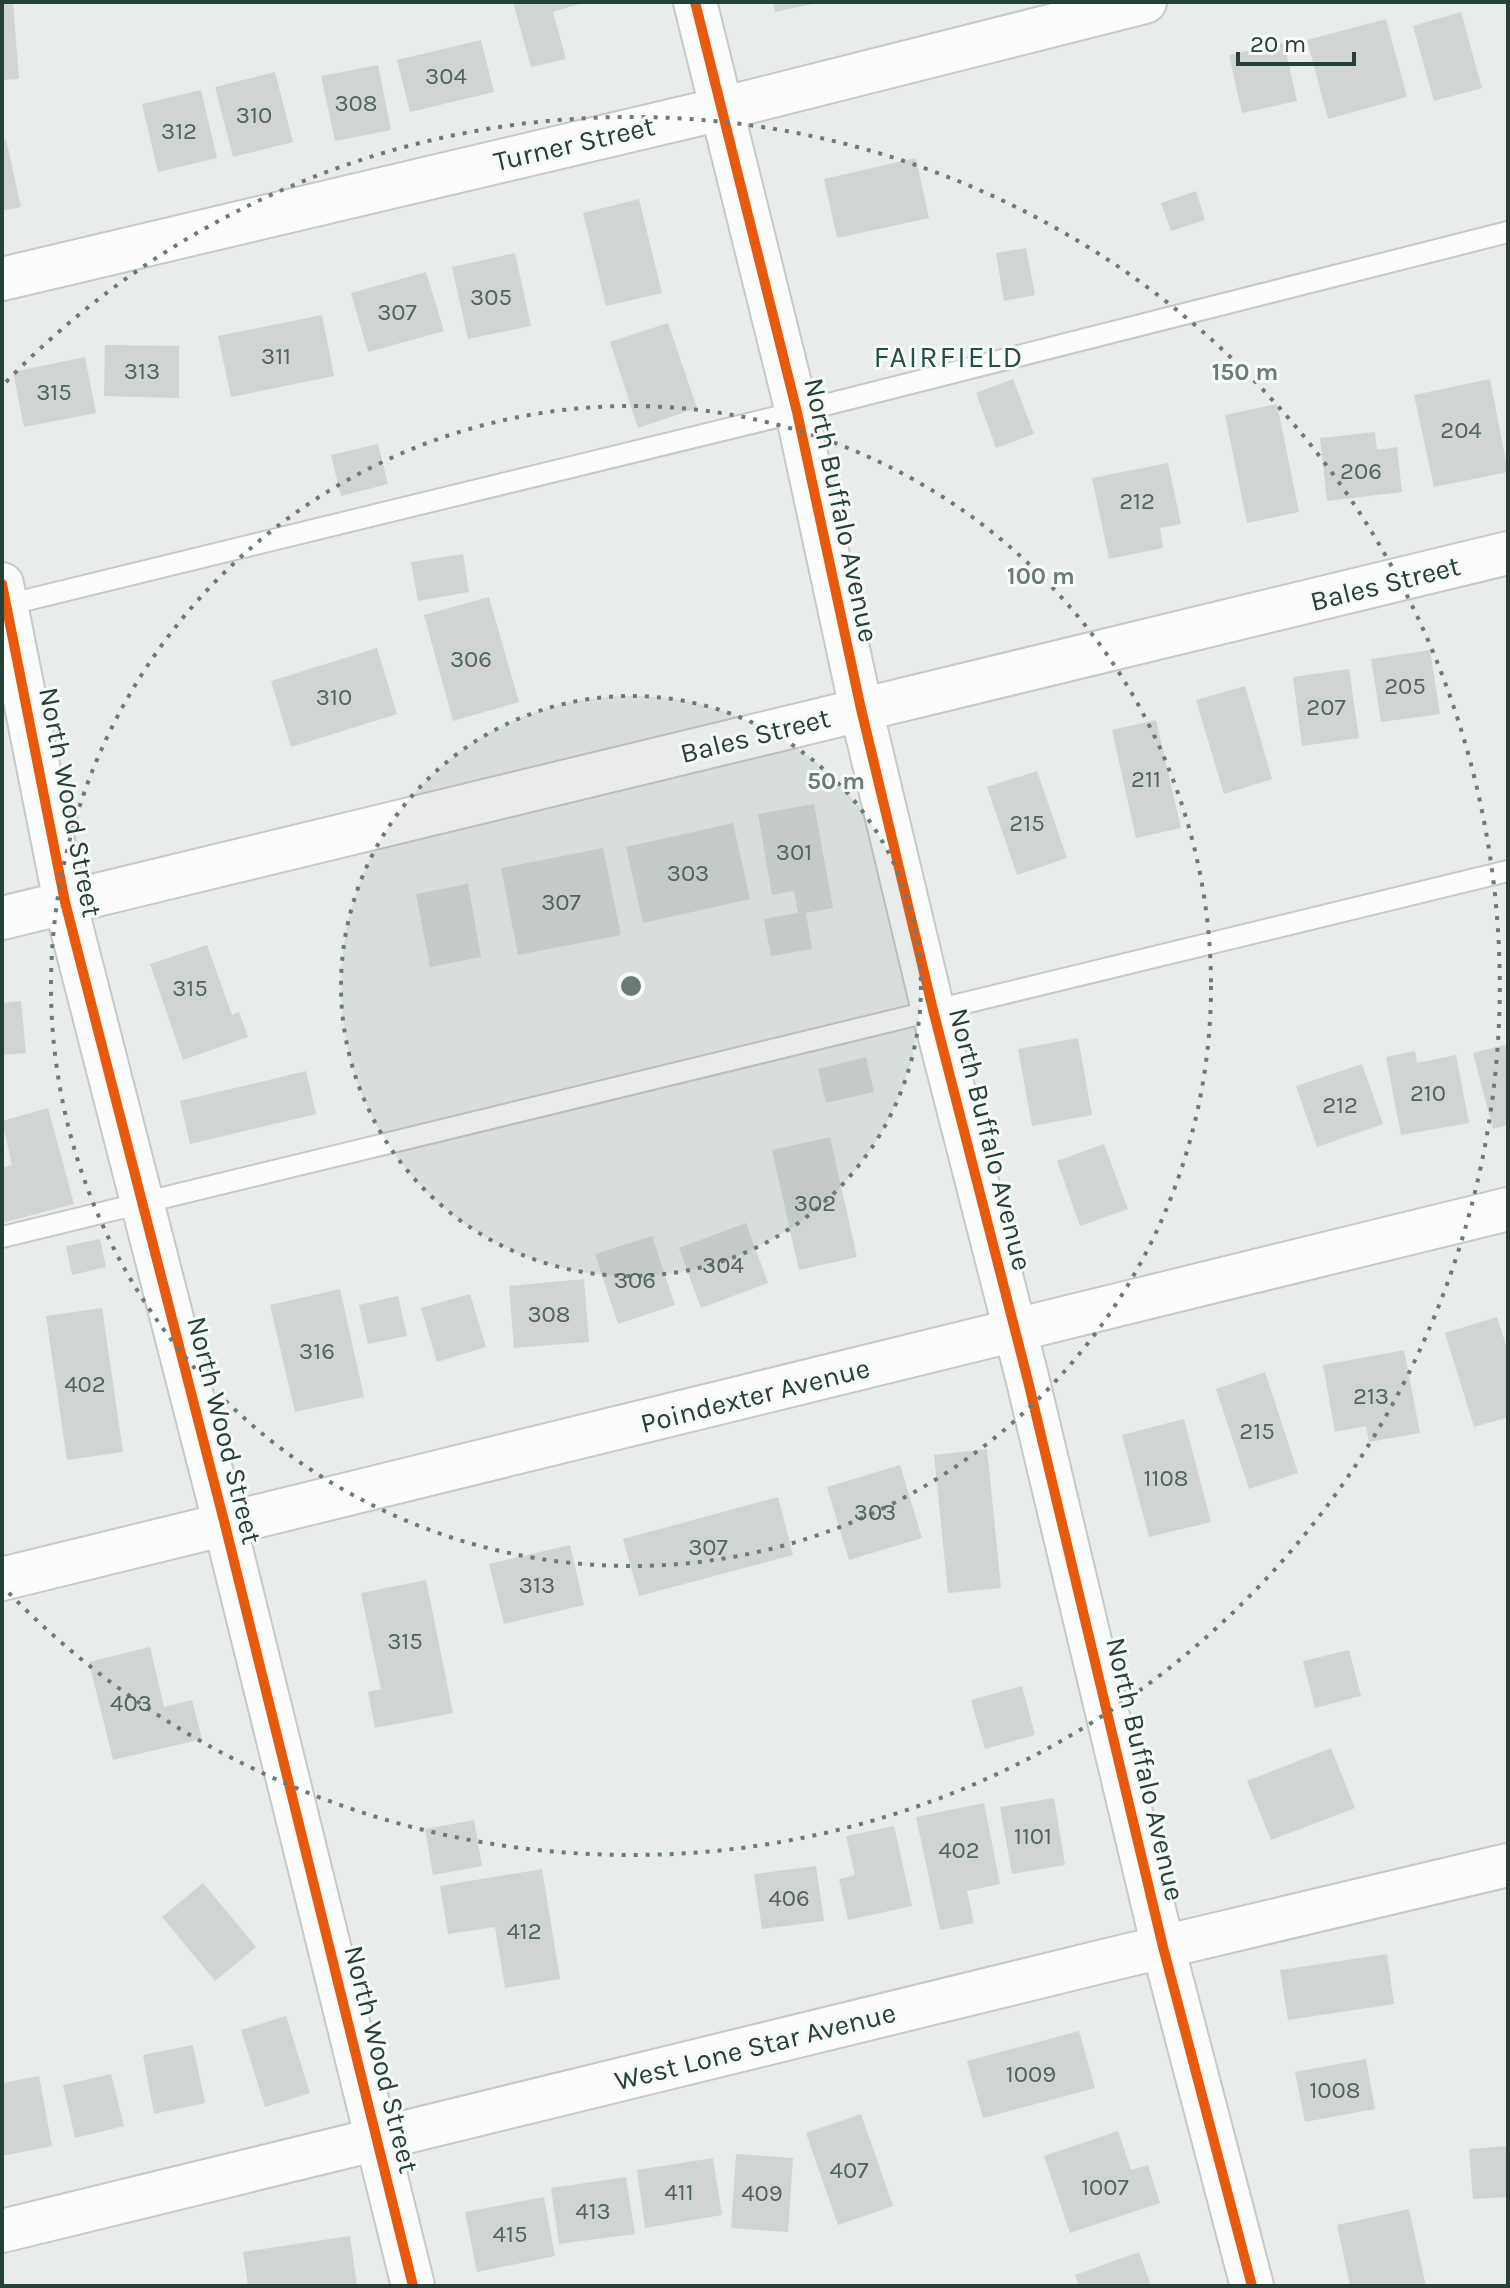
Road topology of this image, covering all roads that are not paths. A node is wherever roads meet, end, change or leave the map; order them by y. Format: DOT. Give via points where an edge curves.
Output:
graph roads {
  1 [pos="695,2"];
  2 [pos="1145,2"];
  3 [pos="721,109"];
  4 [pos="1508,232"];
  5 [pos="2,279"];
  6 [pos="797,412"];
  7 [pos="1508,553"];
  8 [pos="4,598"];
  9 [pos="861,709"];
  10 [pos="1508,871"];
  11 [pos="65,902"];
  12 [pos="2,918"];
  13 [pos="933,1010"];
  14 [pos="142,1201"];
  15 [pos="1508,1209"];
  16 [pos="2,1237"];
  17 [pos="1015,1332"];
  18 [pos="225,1525"];
  19 [pos="2,1579"];
  20 [pos="1508,1865"];
  21 [pos="1163,1947"];
  22 [pos="376,2138"];
  23 [pos="2,2231"];
  24 [pos="413,2286"];
  25 [pos="1252,2286"];
  1 -- 3 [label="street, North Buffalo Avenue"];
  2 -- 3 [label="street, Turner Street"];
  3 -- 5 [label="street, Turner Street"];
  3 -- 6 [label="street, North Buffalo Avenue"];
  4 -- 6 [label="lane"];
  6 -- 8 [label="lane"];
  6 -- 9 [label="street, North Buffalo Avenue"];
  7 -- 9 [label="street, Bales Street"];
  8 -- 11 [label="street, North Wood Street"];
  9 -- 11 [label="street, Bales Street"];
  9 -- 13 [label="street, North Buffalo Avenue"];
  10 -- 13 [label="lane"];
  11 -- 12 [label="street, Bales Street"];
  11 -- 14 [label="street, North Wood Street"];
  13 -- 14 [label="lane"];
  13 -- 17 [label="street, North Buffalo Avenue"];
  14 -- 16 [label="lane"];
  14 -- 18 [label="street, North Wood Street"];
  15 -- 17 [label="street, Poindexter Avenue"];
  17 -- 18 [label="street, Poindexter Avenue"];
  17 -- 21 [label="street, North Buffalo Avenue"];
  18 -- 19 [label="street, Poindexter Avenue"];
  18 -- 22 [label="street, North Wood Street"];
  20 -- 21 [label="street, West Lone Star Avenue"];
  21 -- 22 [label="street, West Lone Star Avenue"];
  21 -- 25 [label="street, North Buffalo Avenue"];
  22 -- 23 [label="street, West Lone Star Avenue"];
  22 -- 24 [label="street, North Wood Street"];
}
